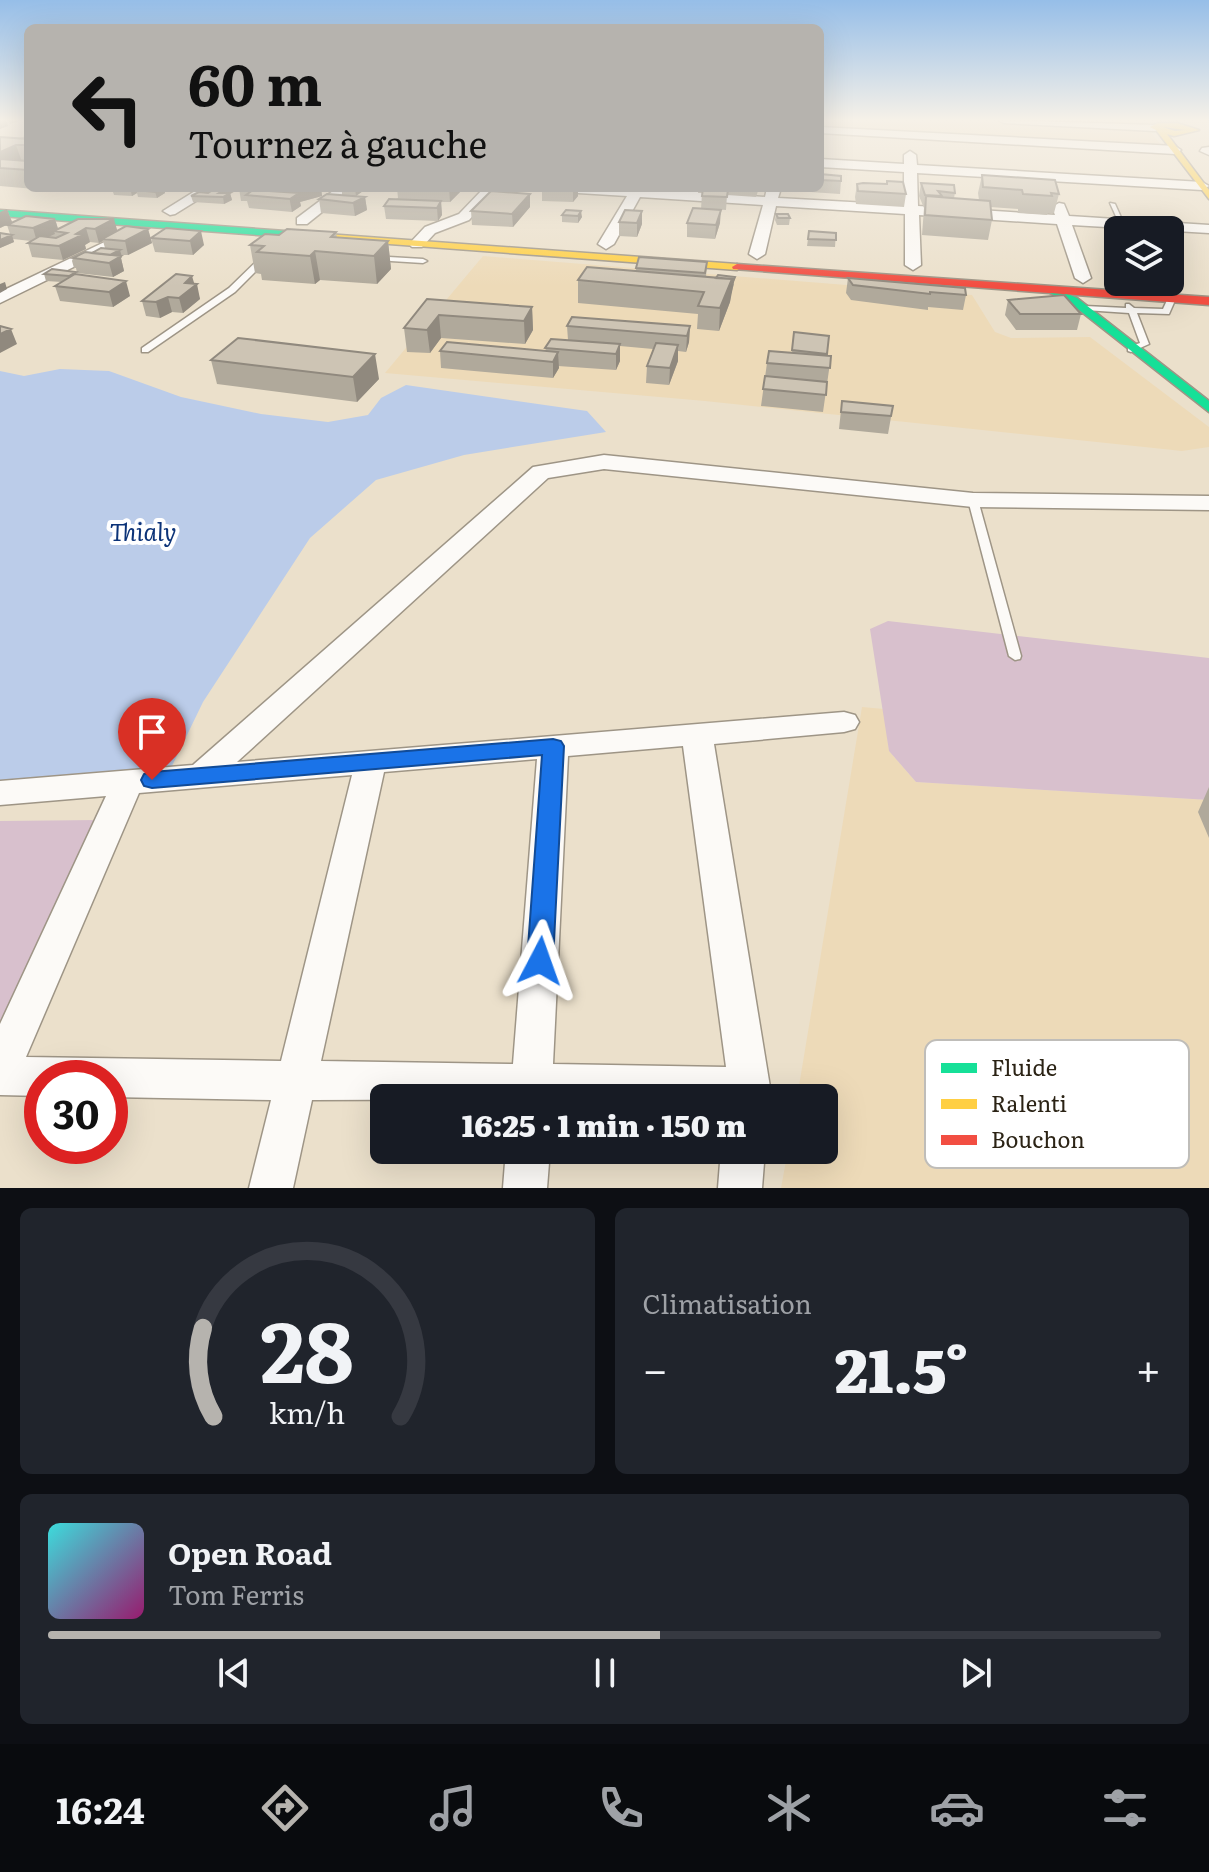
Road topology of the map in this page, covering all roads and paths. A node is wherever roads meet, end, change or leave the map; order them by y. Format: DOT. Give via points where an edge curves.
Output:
graph roads {
  1 [pos="911,175"];
  2 [pos="1023,175"];
  3 [pos="1050,177"];
  4 [pos="1205,191"];
  5 [pos="203,192"];
  6 [pos="340,192"];
  7 [pos="488,192"];
  8 [pos="635,192"];
  9 [pos="690,192"];
  10 [pos="772,195"];
  11 [pos="0,199"];
  12 [pos="1112,204"];
  13 [pos="913,210"];
  14 [pos="170,211"];
  15 [pos="0,213"];
  16 [pos="1118,216"];
  17 [pos="1064,220"];
  18 [pos="302,221"];
  19 [pos="1104,222"];
  20 [pos="150,224"];
  21 [pos="1184,227"];
  22 [pos="1209,229"];
  23 [pos="462,233"];
  24 [pos="606,244"];
  25 [pos="424,245"];
  26 [pos="266,250"];
  27 [pos="757,254"];
  28 [pos="363,257"];
  29 [pos="913,265"];
  30 [pos="1184,284"];
  31 [pos="1209,286"];
  32 [pos="1104,288"];
  33 [pos="1070,291"];
  34 [pos="1125,296"];
  35 [pos="1163,296"];
  36 [pos="0,298"];
  37 [pos="1172,298"];
  38 [pos="1209,301"];
  39 [pos="1133,311"];
  40 [pos="1131,349"];
  41 [pos="145,350"];
  42 [pos="1209,408"];
  43 [pos="973,500"];
  44 [pos="1209,503"];
  45 [pos="1015,656"];
  46 [pos="844,722"];
  47 [pos="697,734"];
  48 [pos="553,746"];
  49 [pos="371,762"];
  50 [pos="201,776"];
  51 [pos="128,782"];
  52 [pos="0,793"];
  53 [pos="0,1069"];
  54 [pos="0,1076"];
  55 [pos="296,1080"];
  56 [pos="382,1084"];
  57 [pos="532,1084"];
  58 [pos="747,1084"];
  59 [pos="527,1164"];
  60 [pos="742,1164"];
  61 [pos="271,1188"];
  62 [pos="525,1188"];
  63 [pos="740,1188"];
  1 -- 13 [label="street"];
  2 -- 3 [label="street"];
  3 -- 4 [label="street"];
  3 -- 17 [label="street"];
  5 -- 14 [label="street"];
  6 -- 18 [label="street"];
  7 -- 23 [label="street"];
  8 -- 24 [label="street"];
  9 -- 10 [label="street"];
  10 -- 13 [label="street"];
  10 -- 27 [label="street"];
  11 -- 14 [label="main road"];
  12 -- 16 [label="lane"];
  13 -- 17 [label="street"];
  13 -- 29 [label="street"];
  14 -- 18 [label="main road"];
  15 -- 20 [label="main road"];
  17 -- 19 [label="street"];
  17 -- 33 [label="street"];
  18 -- 25 [label="main road"];
  20 -- 25 [label="main road"];
  20 -- 36 [label="street"];
  21 -- 22 [label="street"];
  23 -- 24 [label="main road"];
  23 -- 25 [label="main road"];
  23 -- 25 [label="street"];
  23 -- 33 [label="main road"];
  24 -- 27 [label="main road"];
  25 -- 28 [label="lane"];
  26 -- 41 [label="lane" via="272,251 232,290"];
  27 -- 29 [label="main road"];
  29 -- 33 [label="main road" via="1040,275"];
  30 -- 31 [label="main road"];
  32 -- 33 [label="main road"];
  33 -- 39 [label="lane"];
  33 -- 40 [label="main road"];
  34 -- 39 [label="lane"];
  35 -- 37 [label="main road"];
  37 -- 38 [label="main road"];
  37 -- 39 [label="lane" via="1166,312"];
  39 -- 40 [label="lane" via="1145,344"];
  40 -- 42 [label="main road"];
  43 -- 44 [label="street"];
  43 -- 45 [label="lane"];
  43 -- 50 [label="street" via="604,462 541,472"];
  46 -- 47 [label="street"];
  47 -- 48 [label="street"];
  47 -- 58 [label="street"];
  48 -- 49 [label="street"];
  48 -- 57 [label="street"];
  49 -- 50 [label="street"];
  49 -- 55 [label="street"];
  50 -- 51 [label="street"];
  51 -- 52 [label="street"];
  51 -- 53 [label="street"];
  54 -- 55 [label="street"];
  55 -- 56 [label="street"];
  55 -- 61 [label="street"];
  59 -- 62 [label="street"];
  60 -- 63 [label="street"];
}
